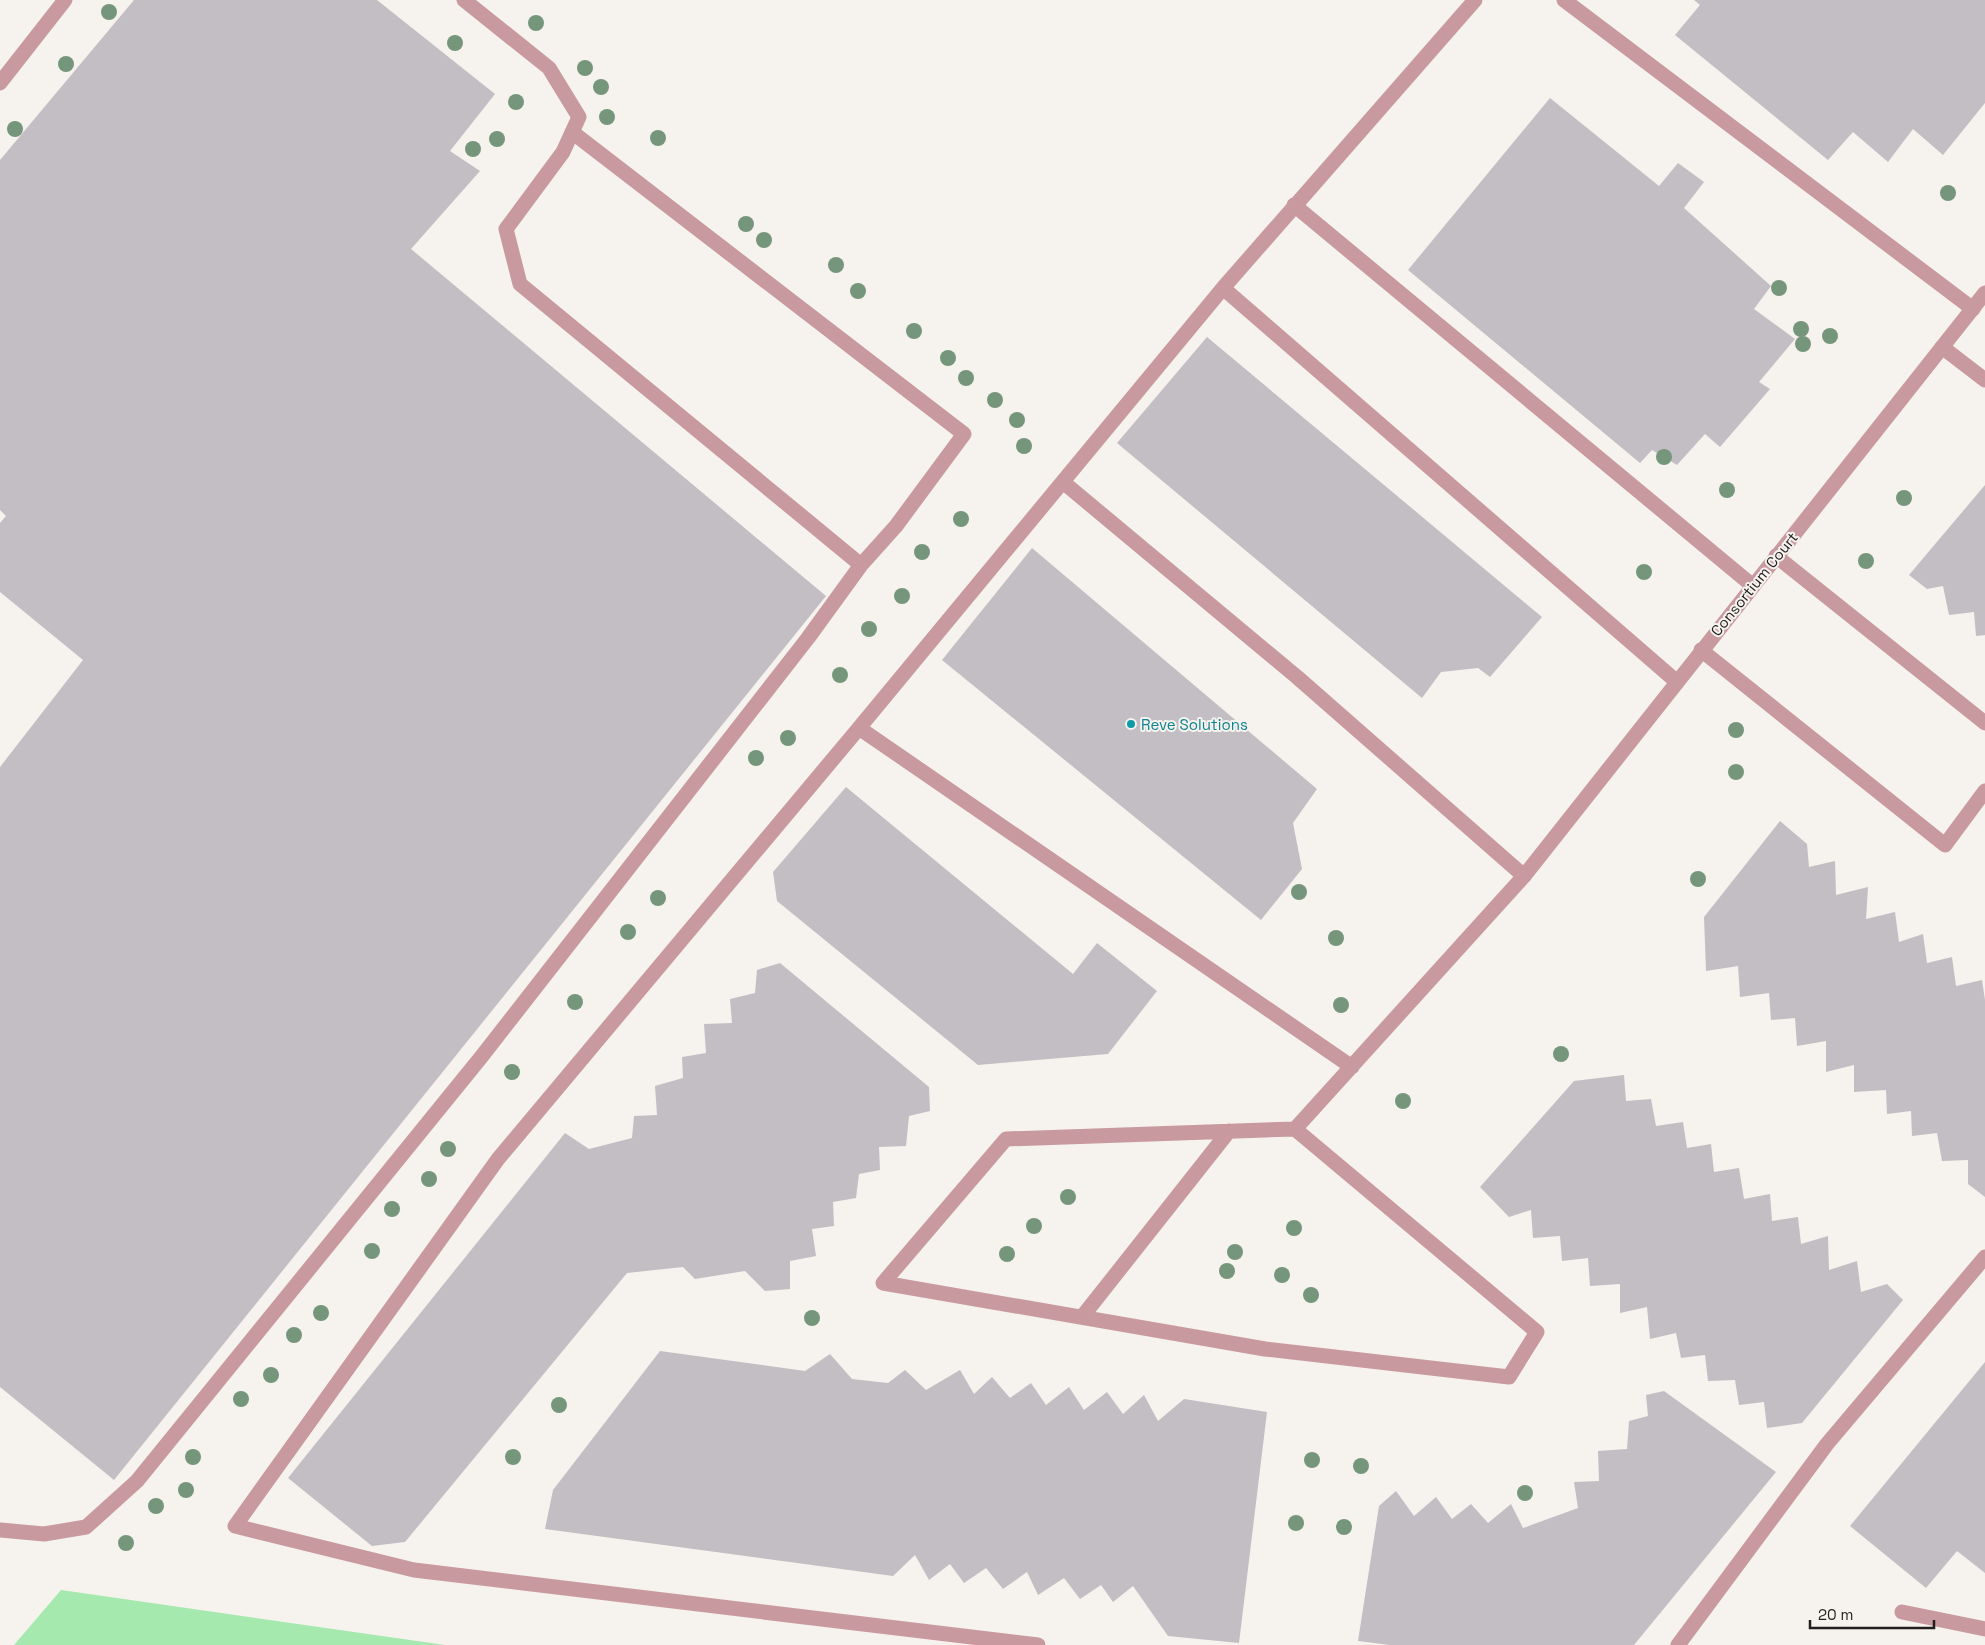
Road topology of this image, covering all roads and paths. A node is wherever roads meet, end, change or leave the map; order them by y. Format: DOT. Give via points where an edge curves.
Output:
graph roads {
  1 [pos="65,0"];
  2 [pos="464,0"];
  3 [pos="1475,0"];
  4 [pos="1564,0"];
  5 [pos="0,82"];
  6 [pos="572,132"];
  7 [pos="1294,205"];
  8 [pos="1223,288"];
  9 [pos="1985,293"];
  10 [pos="1972,308"];
  11 [pos="1942,347"];
  12 [pos="1985,380"];
  13 [pos="1063,482"];
  14 [pos="1776,556"];
  15 [pos="861,565"];
  16 [pos="1753,586"];
  17 [pos="1701,650"];
  18 [pos="1676,682"];
  19 [pos="1985,723"];
  20 [pos="859,728"];
  21 [pos="1985,791"];
  22 [pos="1524,876"];
  23 [pos="1352,1067"];
  24 [pos="1294,1129"];
  25 [pos="1229,1131"];
  26 [pos="1985,1257"];
  27 [pos="1082,1317"];
  28 [pos="0,1530"];
  29 [pos="1902,1612"];
  30 [pos="1985,1628"];
  31 [pos="1038,1645"];
  32 [pos="1678,1645"];
  1 -- 5 [label="street"];
  2 -- 6 [label="street" via="549,68 579,117"];
  3 -- 7 [label="street"];
  4 -- 10 [label="street"];
  6 -- 15 [label="street" via="562,152 506,229 520,284"];
  6 -- 15 [label="street" via="964,434 896,526"];
  7 -- 8 [label="street"];
  7 -- 16 [label="street"];
  8 -- 13 [label="street"];
  8 -- 18 [label="street"];
  9 -- 10 [label="street, Consortium Court"];
  10 -- 11 [label="street, Consortium Court"];
  11 -- 12 [label="street"];
  11 -- 14 [label="street, Consortium Court"];
  13 -- 20 [label="street"];
  13 -- 22 [label="street" via="1297,677"];
  14 -- 16 [label="street, Consortium Court"];
  14 -- 19 [label="street"];
  15 -- 28 [label="street" via="808,638 482,1056 137,1481 86,1527 44,1534"];
  16 -- 17 [label="street, Consortium Court"];
  17 -- 18 [label="street, Consortium Court"];
  17 -- 21 [label="street" via="1945,845"];
  18 -- 22 [label="street, Consortium Court"];
  20 -- 23 [label="street"];
  20 -- 31 [label="street" via="498,1159 235,1526 414,1570"];
  22 -- 23 [label="street, Consortium Court"];
  23 -- 24 [label="street, Consortium Court"];
  24 -- 25 [label="street"];
  24 -- 27 [label="street" via="1537,1332 1509,1377 1265,1349"];
  25 -- 27 [label="street"];
  25 -- 27 [label="street" via="1006,1139 883,1282"];
  26 -- 32 [label="street" via="1827,1444"];
  29 -- 30 [label="street"];
}
